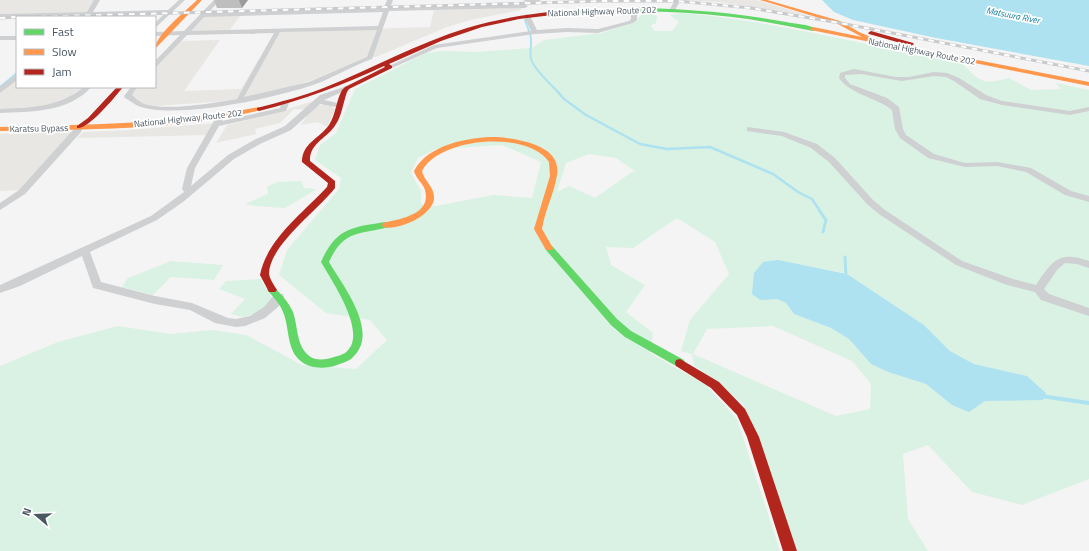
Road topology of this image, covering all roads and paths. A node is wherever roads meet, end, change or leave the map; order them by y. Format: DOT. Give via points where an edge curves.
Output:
graph roads {
  1 [pos="97,0"];
  2 [pos="182,0"];
  3 [pos="192,0"];
  4 [pos="200,0"];
  5 [pos="217,0"];
  6 [pos="538,0"];
  7 [pos="762,0"];
  8 [pos="526,2"];
  9 [pos="388,5"];
  10 [pos="675,5"];
  11 [pos="639,9"];
  12 [pos="204,13"];
  13 [pos="89,14"];
  14 [pos="167,14"];
  15 [pos="0,16"];
  16 [pos="144,16"];
  17 [pos="527,16"];
  18 [pos="0,20"];
  19 [pos="16,20"];
  20 [pos="842,24"];
  21 [pos="380,28"];
  22 [pos="156,30"];
  23 [pos="278,30"];
  24 [pos="156,31"];
  25 [pos="156,32"];
  26 [pos="535,32"];
  27 [pos="166,33"];
  28 [pos="185,33"];
  29 [pos="857,33"];
  30 [pos="0,38"];
  31 [pos="16,38"];
  32 [pos="881,43"];
  33 [pos="435,44"];
  34 [pos="911,44"];
  35 [pos="156,46"];
  36 [pos="380,63"];
  37 [pos="156,64"];
  38 [pos="16,77"];
  39 [pos="1089,79"];
  40 [pos="1077,81"];
  41 [pos="1089,84"];
  42 [pos="87,88"];
  43 [pos="119,88"];
  44 [pos="133,88"];
  45 [pos="347,88"];
  46 [pos="1089,88"];
  47 [pos="0,91"];
  48 [pos="240,98"];
  49 [pos="318,101"];
  50 [pos="339,106"];
  51 [pos="1089,109"];
  52 [pos="0,112"];
  53 [pos="223,113"];
  54 [pos="90,119"];
  55 [pos="0,120"];
  56 [pos="76,123"];
  57 [pos="0,129"];
  58 [pos="750,129"];
  59 [pos="189,192"];
  60 [pos="1089,199"];
  61 [pos="0,207"];
  62 [pos="85,250"];
  63 [pos="1089,265"];
  64 [pos="0,289"];
  65 [pos="1038,289"];
  66 [pos="279,297"];
  67 [pos="1089,312"];
  68 [pos="790,551"];
  1 -- 13 [label="street"];
  2 -- 14 [label="street"];
  3 -- 24 [label="main road"];
  4 -- 27 [label="main road"];
  5 -- 12 [label="street"];
  6 -- 8 [label="street"];
  7 -- 20 [label="main road"];
  8 -- 9 [label="street"];
  9 -- 12 [label="street"];
  9 -- 21 [label="street"];
  10 -- 11 [label="main road, National Highway Route 202"];
  10 -- 29 [label="main road, National Highway Route 202" via="754,14"];
  10 -- 32 [label="main road, National Highway Route 202"];
  10 -- 36 [label="main road, National Highway Route 202" via="570,8 493,18 449,31"];
  11 -- 17 [label="main road, National Highway Route 202"];
  11 -- 26 [label="street" via="631,22 606,30"];
  12 -- 28 [label="street"];
  13 -- 14 [label="street"];
  13 -- 15 [label="street"];
  14 -- 16 [label="street"];
  14 -- 22 [label="street"];
  17 -- 26 [label="street"];
  17 -- 33 [label="main road, National Highway Route 202" via="483,25"];
  18 -- 19 [label="street"];
  20 -- 29 [label="main road"];
  20 -- 34 [label="main road"];
  21 -- 23 [label="street"];
  21 -- 36 [label="street"];
  23 -- 28 [label="street"];
  23 -- 48 [label="street"];
  25 -- 27 [label="street"];
  26 -- 33 [label="street"];
  27 -- 28 [label="street"];
  27 -- 35 [label="main road"];
  28 -- 37 [label="street"];
  29 -- 32 [label="main road"];
  29 -- 34 [label="main road, National Highway Route 202"];
  30 -- 31 [label="street"];
  32 -- 40 [label="main road, National Highway Route 202"];
  33 -- 36 [label="main road, National Highway Route 202"];
  34 -- 39 [label="main road, National Highway Route 202"];
  36 -- 45 [label="main road"];
  36 -- 53 [label="main road, National Highway Route 202" via="355,68 303,91"];
  36 -- 53 [label="main road, National Highway Route 202" via="317,93 237,117"];
  38 -- 47 [label="street"];
  40 -- 41 [label="main road, National Highway Route 202"];
  40 -- 46 [label="street"];
  42 -- 52 [label="street" via="78,95 53,105 23,111"];
  43 -- 54 [label="main road"];
  44 -- 53 [label="street" via="128,96 131,101 149,110 177,108"];
  45 -- 49 [label="street"];
  45 -- 50 [label="main road"];
  49 -- 50 [label="street"];
  49 -- 59 [label="street" via="293,125 231,157"];
  50 -- 66 [label="main road" via="333,125 305,154 309,166 329,178 331,188 267,259 264,276"];
  51 -- 60 [label="street" via="1070,113 991,100 955,78 937,74 904,79 864,72 846,71 842,74 848,85 891,104 896,109 903,136 931,156 965,164 997,164 1028,170 1068,194"];
  53 -- 54 [label="main road, National Highway Route 202"];
  53 -- 56 [label="main road, National Highway Route 202" via="176,121"];
  53 -- 59 [label="street" via="191,168 186,188"];
  54 -- 56 [label="main road, National Highway Route 202"];
  55 -- 56 [label="main road, Karatsu Bypass"];
  56 -- 57 [label="main road, Karatsu Bypass"];
  56 -- 61 [label="street" via="78,130 22,192"];
  58 -- 65 [label="street" via="784,134 814,146 832,160 882,212 959,263"];
  59 -- 62 [label="street" via="154,218"];
  62 -- 64 [label="street"];
  62 -- 66 [label="street" via="97,285 109,286 151,300 192,307 219,321 243,323 260,316 274,305"];
  63 -- 65 [label="street" via="1066,258 1059,261"];
  65 -- 67 [label="street" via="1045,297"];
  66 -- 68 [label="main road" via="288,310 294,343 300,354 308,360 320,363 331,363 341,359 354,350 360,336 358,324 325,262 326,253 340,237 352,231 402,222 424,209 429,200 429,190 418,170 422,162 431,155 490,139 546,152 553,159 555,166 553,180 539,214 538,230 547,245 614,322 628,334 715,385 741,412 753,437"];
}
